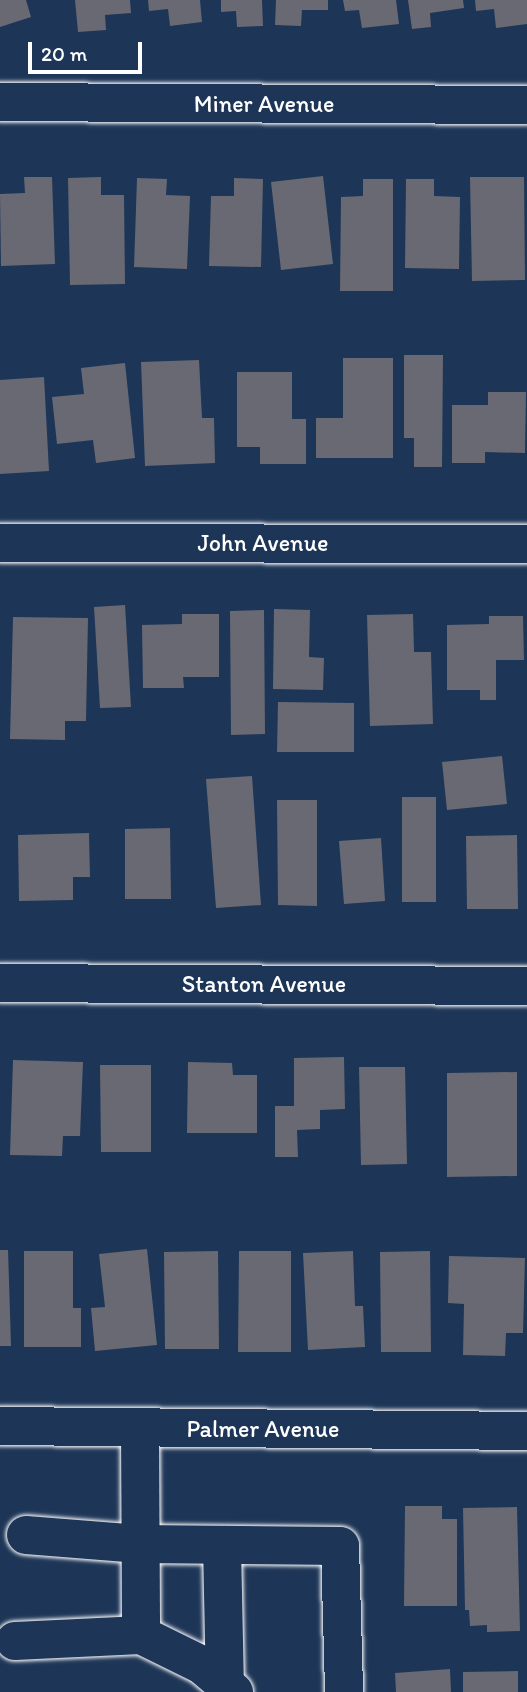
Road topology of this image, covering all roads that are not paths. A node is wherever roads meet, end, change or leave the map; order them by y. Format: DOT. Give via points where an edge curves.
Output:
graph roads {
  1 [pos="0,102"];
  2 [pos="527,105"];
  3 [pos="0,543"];
  4 [pos="527,544"];
  5 [pos="0,983"];
  6 [pos="527,986"];
  7 [pos="0,1426"];
  8 [pos="140,1428"];
  9 [pos="527,1431"];
  10 [pos="26,1535"];
  11 [pos="140,1544"];
  12 [pos="222,1545"];
  13 [pos="141,1635"];
  14 [pos="15,1641"];
  15 [pos="230,1688"];
  16 [pos="344,1692"];
  1 -- 2 [label="street, Miner Avenue"];
  3 -- 4 [label="street, John Avenue"];
  5 -- 6 [label="street, Stanton Avenue"];
  7 -- 8 [label="street, Palmer Avenue"];
  8 -- 9 [label="street, Palmer Avenue"];
  8 -- 11 [label="street"];
  10 -- 11 [label="street"];
  11 -- 12 [label="street"];
  11 -- 13 [label="street"];
  12 -- 15 [label="street"];
  12 -- 16 [label="street" via="340,1546"];
  13 -- 14 [label="street"];
  13 -- 15 [label="street" via="202,1665"];
}
